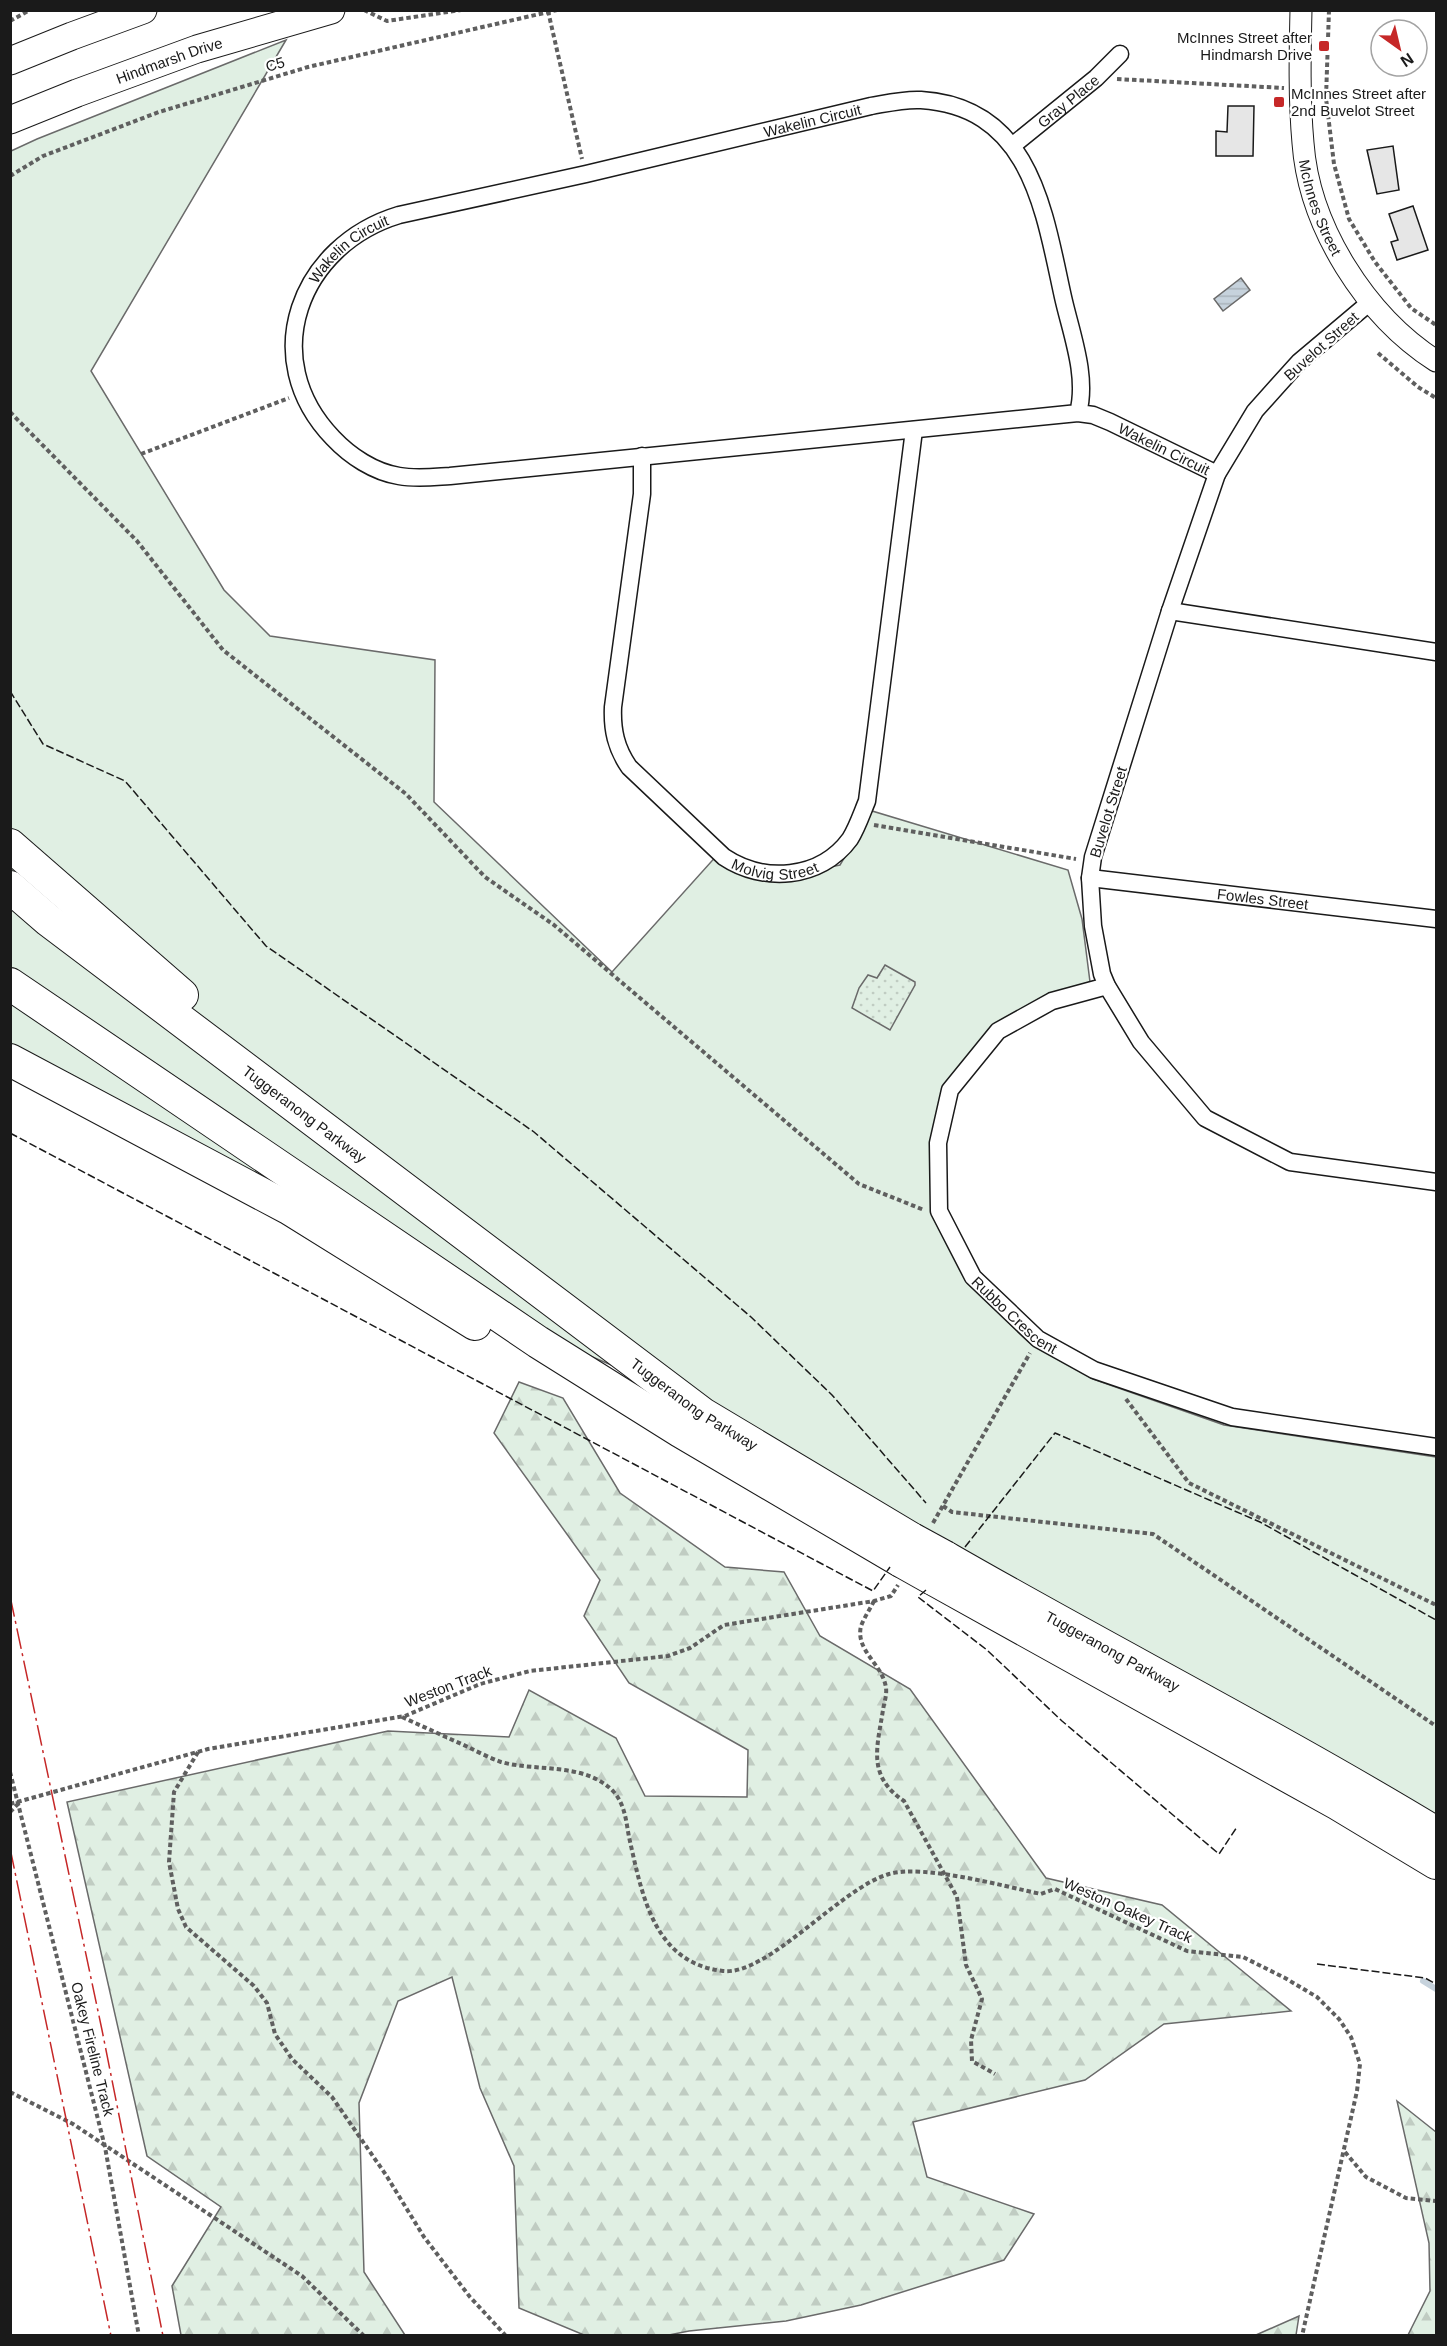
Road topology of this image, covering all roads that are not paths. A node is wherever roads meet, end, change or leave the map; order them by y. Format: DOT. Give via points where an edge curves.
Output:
graph roads {
  1 [pos="143,10"];
  2 [pos="331,10"];
  3 [pos="1301,10"];
  4 [pos="1120,54"];
  5 [pos="10,61"];
  6 [pos="10,120"];
  7 [pos="1012,146"];
  8 [pos="1369,303"];
  9 [pos="1437,362"];
  10 [pos="1078,413"];
  11 [pos="914,430"];
  12 [pos="642,456"];
  13 [pos="1217,474"];
  14 [pos="1170,610"];
  15 [pos="1437,652"];
  16 [pos="10,845"];
  17 [pos="1090,878"];
  18 [pos="10,887"];
  19 [pos="1437,919"];
  20 [pos="10,984"];
  21 [pos="1107,986"];
  22 [pos="10,1060"];
  23 [pos="1437,1182"];
  24 [pos="515,1272"];
  25 [pos="680,1431"];
  26 [pos="1437,1447"];
  27 [pos="912,1551"];
  28 [pos="939,1568"];
  29 [pos="1437,1833"];
  30 [pos="1437,1863"];
  1 -- 5 [label="main road"];
  2 -- 6 [label="main road, Hindmarsh Drive" via="197,49"];
  3 -- 8 [label="street, McInnes Street" via="1303,145 1314,199 1340,255"];
  4 -- 7 [label="street, Gray Place"];
  7 -- 10 [label="street, Wakelin Circuit" via="1038,194 1052,248 1081,380"];
  7 -- 12 [label="street, Wakelin Circuit" via="989,124 958,108 922,100 860,108 399,215 358,232 327,259 314,277 294,333 298,376 315,416 357,458 399,476 416,478"];
  8 -- 9 [label="street, McInnes Street"];
  8 -- 13 [label="street, Buvelot Street" via="1299,362 1255,411"];
  10 -- 11 [label="street, Wakelin Circuit"];
  10 -- 13 [label="street, Wakelin Circuit" via="1110,422"];
  11 -- 12 [label="street, Wakelin Circuit"];
  11 -- 12 [label="street, Molvig Street" via="867,801 850,839 840,849 828,860 793,874 749,870 724,857 621,755 612,723 613,707 642,494"];
  13 -- 14 [label="street, Buvelot Street"];
  14 -- 15 [label="street"];
  14 -- 17 [label="street, Buvelot Street" via="1093,857"];
  16 -- 24 [label="highway" via="152,970"];
  17 -- 19 [label="street, Fowles Street"];
  17 -- 21 [label="street, Buvelot Street" via="1093,926"];
  18 -- 24 [label="highway, Tuggeranong Parkway" via="48,920"];
  20 -- 25 [label="highway, Tuggeranong Parkway" via="538,1342"];
  21 -- 23 [label="street, Buvelot Street" via="1141,1042 1205,1118 1290,1162"];
  21 -- 26 [label="street, Rubbo Crescent" via="1052,1001 998,1031 950,1090 938,1143 939,1211 974,1277 1038,1339 1094,1370 1232,1417"];
  22 -- 25 [label="highway" via="290,1209 529,1357"];
  24 -- 27 [label="highway, Tuggeranong Parkway" via="703,1414"];
  25 -- 27 [label="highway, Tuggeranong Parkway"];
  27 -- 28 [label="highway, Tuggeranong Parkway, bridge"];
  28 -- 29 [label="highway, Tuggeranong Parkway" via="1024,1603 1352,1782"];
  28 -- 30 [label="highway, Tuggeranong Parkway"];
}
